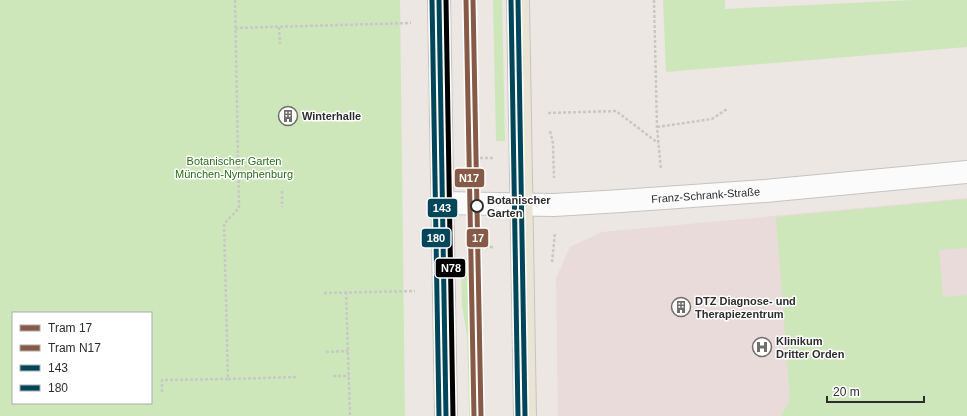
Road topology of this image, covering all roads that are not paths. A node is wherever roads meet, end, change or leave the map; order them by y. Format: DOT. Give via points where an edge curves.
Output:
graph roads {
  1 [pos="439,0"];
  2 [pos="518,0"];
  3 [pos="967,172"];
  4 [pos="443,203"];
  5 [pos="522,204"];
  6 [pos="446,416"];
  7 [pos="525,416"];
  1 -- 4 [label="main road"];
  2 -- 5 [label="main road"];
  3 -- 5 [label="street, Franz-Schrank-Straße" via="765,191 554,205"];
  4 -- 5 [label="street, Franz-Schrank-Straße"];
  4 -- 6 [label="main road"];
  5 -- 7 [label="main road"];
}
